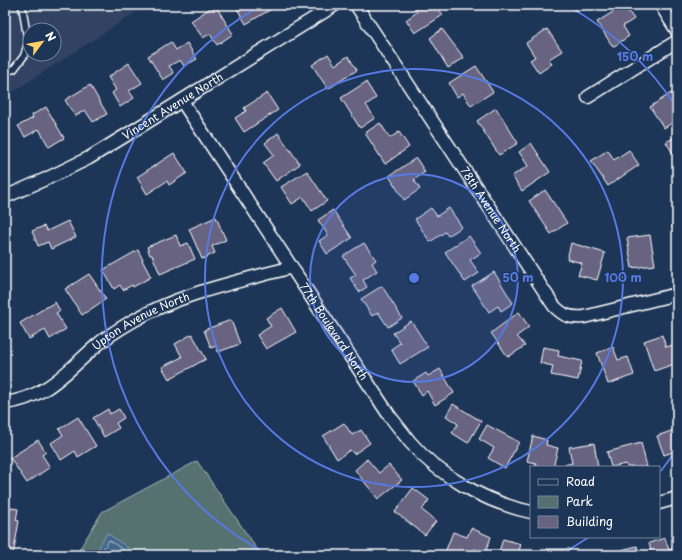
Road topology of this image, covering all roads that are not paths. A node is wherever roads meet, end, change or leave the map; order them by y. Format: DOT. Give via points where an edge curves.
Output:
graph roads {
  1 [pos="22,5"];
  2 [pos="335,5"];
  3 [pos="356,5"];
  4 [pos="661,5"];
  5 [pos="677,31"];
  6 [pos="677,41"];
  7 [pos="5,72"];
  8 [pos="588,97"];
  9 [pos="182,101"];
  10 [pos="5,197"];
  11 [pos="292,267"];
  12 [pos="677,294"];
  13 [pos="5,403"];
  14 [pos="677,498"];
  15 [pos="660,503"];
  16 [pos="530,512"];
  1 -- 7 [label="lane" via="28,43 24,56 14,69"];
  2 -- 9 [label="street, Vincent Avenue North"];
  3 -- 12 [label="street, 78th Avenue North" via="554,306 562,314 573,318 584,317"];
  4 -- 5 [label="street"];
  6 -- 8 [label="street"];
  9 -- 10 [label="street, Vincent Avenue North" via="89,158"];
  9 -- 11 [label="street, 77th Boulevard North"];
  11 -- 13 [label="street, Upton Avenue North" via="168,304 131,322 97,345 51,385 34,396"];
  11 -- 16 [label="street, 77th Boulevard North" via="389,415 411,443 436,467 464,486 496,502"];
  14 -- 15 [label="street"];
}
